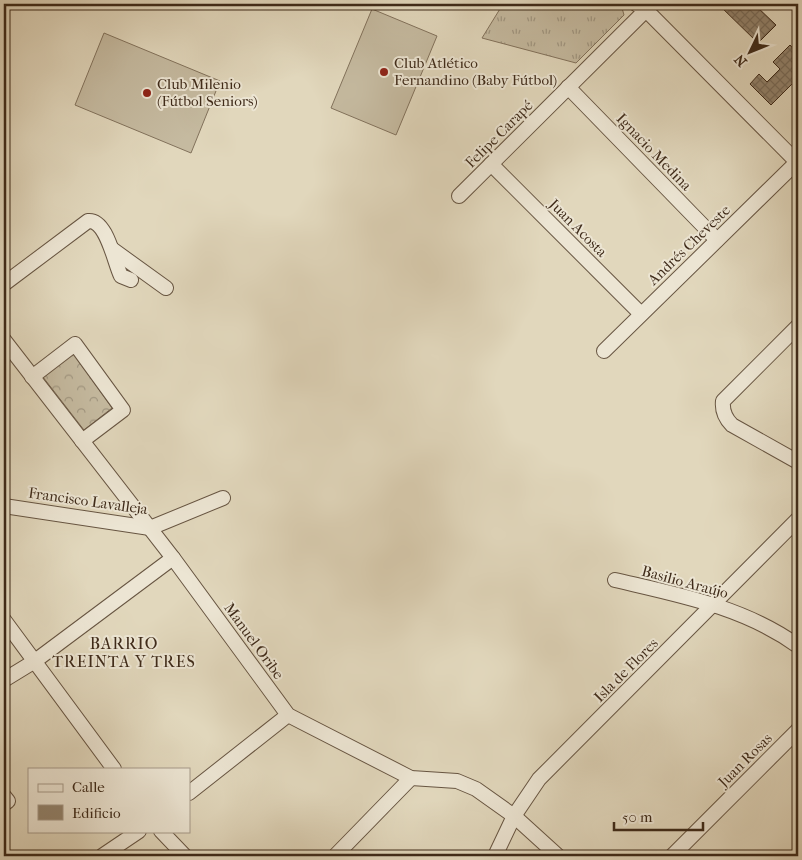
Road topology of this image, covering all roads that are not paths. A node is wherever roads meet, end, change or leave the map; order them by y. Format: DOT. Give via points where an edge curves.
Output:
graph roads {
  1 [pos="641,7"];
  2 [pos="568,87"];
  3 [pos="798,162"];
  4 [pos="491,164"];
  5 [pos="459,196"];
  6 [pos="717,240"];
  7 [pos="112,249"];
  8 [pos="132,280"];
  9 [pos="4,284"];
  10 [pos="166,288"];
  11 [pos="641,314"];
  12 [pos="798,326"];
  13 [pos="4,340"];
  14 [pos="604,351"];
  15 [pos="32,377"];
  16 [pos="82,441"];
  17 [pos="798,462"];
  18 [pos="223,498"];
  19 [pos="4,506"];
  20 [pos="798,519"];
  21 [pos="150,528"];
  22 [pos="173,558"];
  23 [pos="615,580"];
  24 [pos="715,604"];
  25 [pos="4,620"];
  26 [pos="798,646"];
  27 [pos="35,661"];
  28 [pos="4,680"];
  29 [pos="288,715"];
  30 [pos="798,730"];
  31 [pos="113,768"];
  32 [pos="411,778"];
  33 [pos="190,792"];
  34 [pos="514,816"];
  35 [pos="138,832"];
  36 [pos="162,832"];
  37 [pos="102,856"];
  38 [pos="185,856"];
  39 [pos="335,856"];
  40 [pos="494,856"];
  41 [pos="558,856"];
  42 [pos="672,856"];
  1 -- 2 [label="street, Felipe Carapé"];
  1 -- 3 [label="street"];
  2 -- 4 [label="street, Felipe Carapé"];
  2 -- 6 [label="street, Ignacio Medina"];
  3 -- 6 [label="street, Andrés Cheveste"];
  4 -- 5 [label="street, Felipe Carapé"];
  4 -- 11 [label="street, Juan Acosta"];
  6 -- 11 [label="street, Andrés Cheveste"];
  7 -- 8 [label="street" via="121,276"];
  7 -- 9 [label="street" via="100,225 94,220 88,221"];
  7 -- 10 [label="street"];
  11 -- 14 [label="street, Andrés Cheveste"];
  12 -- 17 [label="street" via="723,400 723,411 728,421"];
  13 -- 15 [label="street, Manuel Oribe"];
  15 -- 16 [label="street, Manuel Oribe"];
  15 -- 16 [label="street" via="75,344 123,410"];
  16 -- 21 [label="street, Manuel Oribe"];
  18 -- 21 [label="street, Francisco Lavalleja"];
  19 -- 21 [label="street, Francisco Lavalleja"];
  20 -- 24 [label="street, Isla de Flores"];
  21 -- 22 [label="street, Manuel Oribe"];
  22 -- 27 [label="street"];
  22 -- 29 [label="street, Manuel Oribe"];
  23 -- 24 [label="street, Basilio Araújo"];
  24 -- 26 [label="street, Basilio Araújo" via="779,632"];
  24 -- 34 [label="street, Isla de Flores" via="539,779"];
  25 -- 27 [label="street"];
  27 -- 28 [label="street"];
  27 -- 31 [label="street"];
  29 -- 32 [label="street, Manuel Oribe"];
  29 -- 33 [label="street"];
  30 -- 42 [label="street, Juan Rosas"];
  32 -- 34 [label="street, Manuel Oribe" via="458,781 476,789"];
  32 -- 39 [label="street"];
  34 -- 40 [label="street, Isla de Flores"];
  34 -- 41 [label="street, Manuel Oribe"];
  35 -- 37 [label="street"];
  36 -- 38 [label="street"];
}
